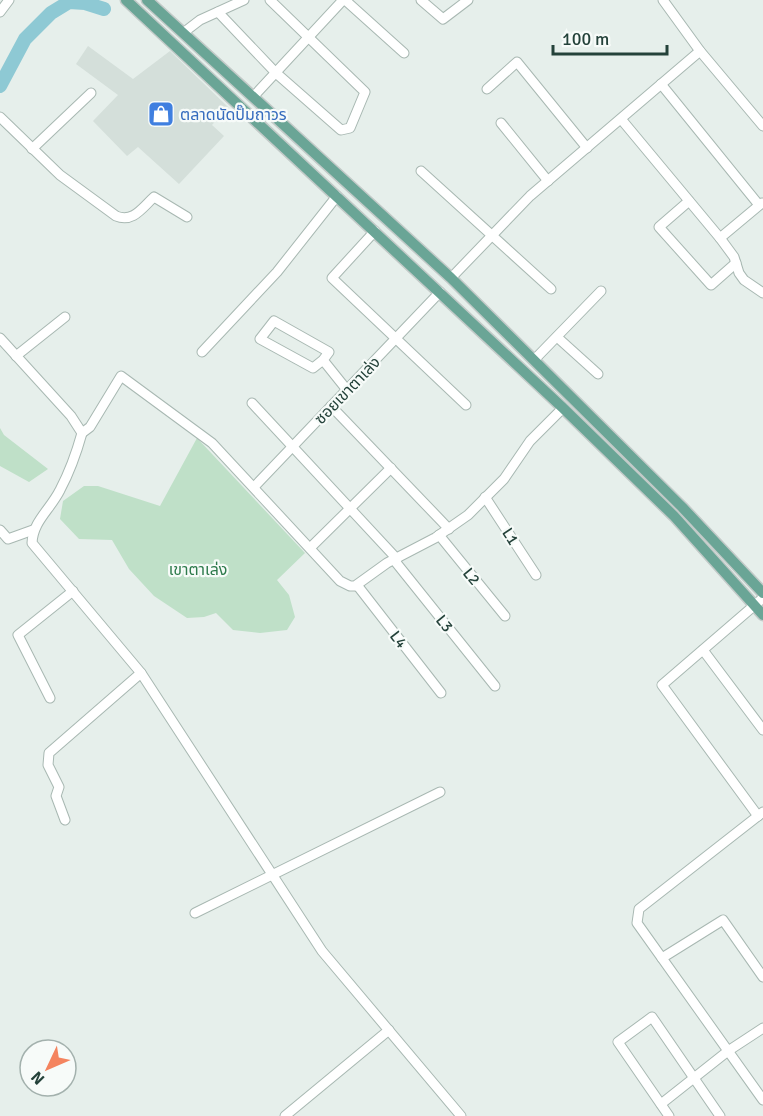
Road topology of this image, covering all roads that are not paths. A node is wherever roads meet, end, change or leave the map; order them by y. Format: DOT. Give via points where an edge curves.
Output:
graph roads {
  1 [pos="9,0"];
  2 [pos="126,0"];
  3 [pos="147,0"];
  4 [pos="244,0"];
  5 [pos="270,0"];
  6 [pos="344,0"];
  7 [pos="421,0"];
  8 [pos="468,0"];
  9 [pos="663,0"];
  10 [pos="0,12"];
  11 [pos="218,12"];
  12 [pos="183,33"];
  13 [pos="309,36"];
  14 [pos="700,51"];
  15 [pos="405,53"];
  16 [pos="276,73"];
  17 [pos="661,84"];
  18 [pos="487,89"];
  19 [pos="91,93"];
  20 [pos="253,97"];
  21 [pos="0,117"];
  22 [pos="621,119"];
  23 [pos="501,123"];
  24 [pos="763,126"];
  25 [pos="587,148"];
  26 [pos="32,149"];
  27 [pos="422,171"];
  28 [pos="548,181"];
  29 [pos="337,196"];
  30 [pos="689,201"];
  31 [pos="761,203"];
  32 [pos="187,217"];
  33 [pos="375,231"];
  34 [pos="493,234"];
  35 [pos="720,238"];
  36 [pos="736,263"];
  37 [pos="451,278"];
  38 [pos="551,289"];
  39 [pos="601,291"];
  40 [pos="440,292"];
  41 [pos="763,293"];
  42 [pos="65,317"];
  43 [pos="557,336"];
  44 [pos="0,338"];
  45 [pos="396,338"];
  46 [pos="202,352"];
  47 [pos="16,356"];
  48 [pos="323,360"];
  49 [pos="534,360"];
  50 [pos="598,374"];
  51 [pos="347,390"];
  52 [pos="252,403"];
  53 [pos="466,405"];
  54 [pos="331,406"];
  55 [pos="562,408"];
  56 [pos="82,433"];
  57 [pos="292,447"];
  58 [pos="391,468"];
  59 [pos="254,487"];
  60 [pos="485,497"];
  61 [pos="350,509"];
  62 [pos="449,529"];
  63 [pos="0,530"];
  64 [pos="33,530"];
  65 [pos="440,535"];
  66 [pos="4,541"];
  67 [pos="310,548"];
  68 [pos="395,559"];
  69 [pos="536,575"];
  70 [pos="357,585"];
  71 [pos="73,591"];
  72 [pos="763,593"];
  73 [pos="759,602"];
  74 [pos="763,615"];
  75 [pos="506,616"];
  76 [pos="703,650"];
  77 [pos="141,673"];
  78 [pos="495,686"];
  79 [pos="441,693"];
  80 [pos="50,698"];
  81 [pos="763,730"];
  82 [pos="440,792"];
  83 [pos="760,814"];
  84 [pos="65,820"];
  85 [pos="272,874"];
  86 [pos="195,913"];
  87 [pos="662,958"];
  88 [pos="763,977"];
  89 [pos="763,1028"];
  90 [pos="389,1030"];
  91 [pos="728,1051"];
  92 [pos="694,1078"];
  93 [pos="763,1100"];
  94 [pos="661,1104"];
  95 [pos="285,1116"];
  96 [pos="460,1116"];
  97 [pos="669,1116"];
  98 [pos="720,1116"];
  1 -- 10 [label="street"];
  2 -- 29 [label="main road"];
  3 -- 12 [label="main road"];
  4 -- 11 [label="street"];
  5 -- 13 [label="street"];
  6 -- 13 [label="street"];
  6 -- 15 [label="street"];
  7 -- 8 [label="street" via="442,19"];
  9 -- 14 [label="street"];
  11 -- 12 [label="street"];
  11 -- 16 [label="street"];
  12 -- 20 [label="main road"];
  13 -- 16 [label="street"];
  13 -- 16 [label="street" via="365,92 350,128 341,130"];
  14 -- 17 [label="street"];
  14 -- 24 [label="street"];
  16 -- 20 [label="street"];
  17 -- 22 [label="street"];
  17 -- 31 [label="street"];
  18 -- 25 [label="street" via="517,62"];
  19 -- 26 [label="street"];
  20 -- 37 [label="main road"];
  21 -- 26 [label="street"];
  22 -- 25 [label="street"];
  22 -- 30 [label="street"];
  23 -- 28 [label="street"];
  25 -- 28 [label="street"];
  26 -- 32 [label="street" via="116,216 131,218 154,197"];
  27 -- 34 [label="street"];
  28 -- 34 [label="street"];
  29 -- 33 [label="main road"];
  29 -- 46 [label="street" via="277,272"];
  30 -- 35 [label="street"];
  30 -- 36 [label="street" via="659,227 711,285"];
  31 -- 35 [label="street"];
  33 -- 40 [label="main road"];
  33 -- 45 [label="street" via="332,278"];
  34 -- 37 [label="street"];
  34 -- 38 [label="street"];
  35 -- 36 [label="street"];
  36 -- 41 [label="street" via="744,280"];
  37 -- 49 [label="main road"];
  39 -- 43 [label="street"];
  40 -- 45 [label="street, ซอยเขาตาเล่ง"];
  40 -- 55 [label="main road"];
  42 -- 47 [label="street"];
  43 -- 49 [label="street"];
  43 -- 50 [label="street"];
  44 -- 47 [label="street"];
  45 -- 51 [label="street, ซอยเขาตาเล่ง"];
  45 -- 53 [label="street"];
  47 -- 56 [label="street"];
  48 -- 48 [label="street" via="329,352 274,321 260,339 313,368"];
  48 -- 51 [label="street"];
  49 -- 72 [label="main road"];
  51 -- 54 [label="street, ซอยเขาตาเล่ง"];
  52 -- 57 [label="street, L3"];
  54 -- 57 [label="street, ซอยเขาตาเล่ง"];
  54 -- 58 [label="street"];
  55 -- 60 [label="street"];
  55 -- 73 [label="main road"];
  56 -- 59 [label="street" via="90,428 121,376 201,434"];
  56 -- 64 [label="street" via="62,487"];
  57 -- 59 [label="street, ซอยเขาตาเล่ง"];
  57 -- 61 [label="street, L3"];
  58 -- 61 [label="street"];
  58 -- 62 [label="street"];
  59 -- 67 [label="street"];
  60 -- 62 [label="street"];
  60 -- 69 [label="street, L1"];
  61 -- 67 [label="street"];
  61 -- 68 [label="street, L3"];
  62 -- 65 [label="street"];
  63 -- 66 [label="street"];
  64 -- 66 [label="street"];
  64 -- 71 [label="street" via="32,543"];
  65 -- 68 [label="street"];
  65 -- 75 [label="street, L2"];
  67 -- 70 [label="street" via="340,581"];
  68 -- 70 [label="street"];
  68 -- 78 [label="street, L3"];
  70 -- 79 [label="street, L4"];
  71 -- 77 [label="street"];
  71 -- 80 [label="street" via="18,635"];
  73 -- 74 [label="main road"];
  73 -- 76 [label="street"];
  76 -- 81 [label="street"];
  76 -- 83 [label="street" via="662,685"];
  77 -- 84 [label="street" via="49,753 48,765 59,787 56,796"];
  77 -- 85 [label="street"];
  82 -- 85 [label="street"];
  83 -- 87 [label="street" via="639,909 637,923"];
  85 -- 86 [label="street"];
  85 -- 90 [label="street" via="322,951"];
  87 -- 88 [label="street" via="723,920"];
  87 -- 91 [label="street"];
  89 -- 91 [label="street"];
  90 -- 95 [label="street"];
  90 -- 96 [label="street"];
  91 -- 92 [label="street"];
  91 -- 93 [label="street"];
  92 -- 94 [label="street"];
  92 -- 94 [label="street" via="652,1017 618,1042"];
  92 -- 98 [label="street"];
  94 -- 97 [label="street"];
}
